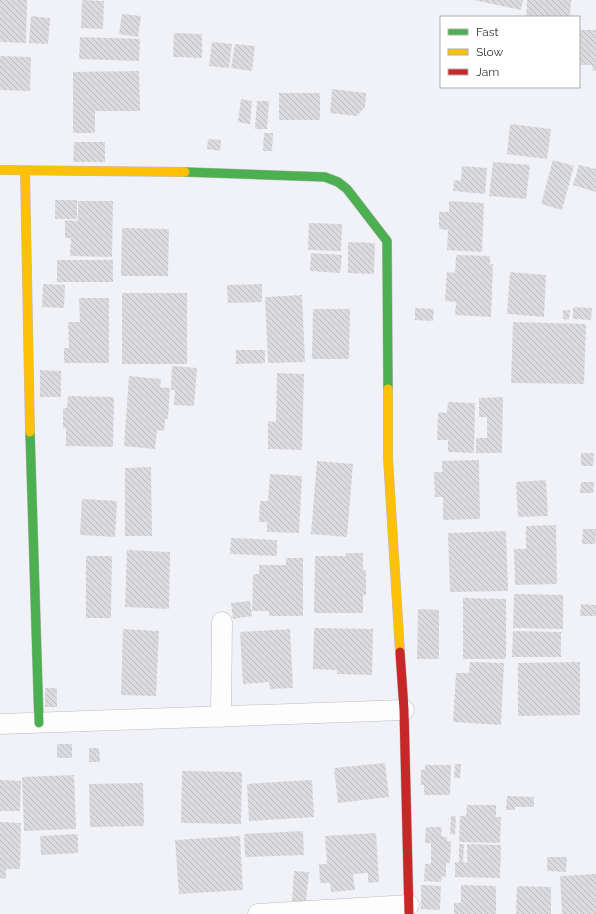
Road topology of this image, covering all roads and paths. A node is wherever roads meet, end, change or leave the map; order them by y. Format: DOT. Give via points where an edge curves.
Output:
graph roads {
  1 [pos="0,170"];
  2 [pos="25,171"];
  3 [pos="222,622"];
  4 [pos="404,710"];
  5 [pos="221,717"];
  6 [pos="38,723"];
  7 [pos="0,724"];
  8 [pos="409,910"];
  9 [pos="258,914"];
  1 -- 2 [label="street"];
  2 -- 4 [label="street" via="177,172 325,177 345,186 387,241 388,458"];
  2 -- 6 [label="street"];
  3 -- 5 [label="street"];
  4 -- 5 [label="street"];
  4 -- 8 [label="street"];
  5 -- 6 [label="street"];
  6 -- 7 [label="street"];
  8 -- 9 [label="street"];
}
